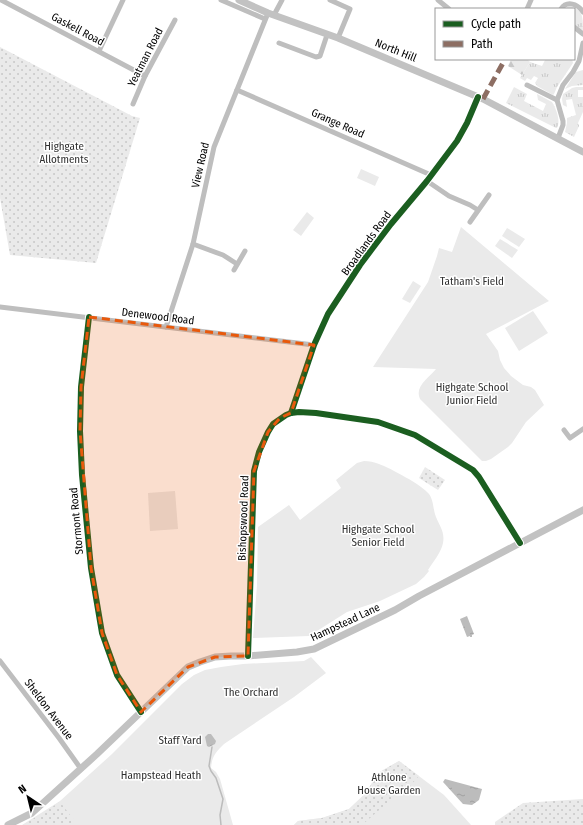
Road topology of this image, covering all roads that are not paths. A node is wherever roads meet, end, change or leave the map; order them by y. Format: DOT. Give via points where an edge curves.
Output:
graph roads {
  1 [pos="1,0"];
  2 [pos="123,0"];
  3 [pos="221,0"];
  4 [pos="239,0"];
  5 [pos="282,0"];
  6 [pos="330,0"];
  7 [pos="438,0"];
  8 [pos="448,8"];
  9 [pos="562,8"];
  10 [pos="583,12"];
  11 [pos="269,15"];
  12 [pos="175,20"];
  13 [pos="575,28"];
  14 [pos="583,34"];
  15 [pos="327,35"];
  16 [pos="338,38"];
  17 [pos="279,43"];
  18 [pos="583,43"];
  19 [pos="99,50"];
  20 [pos="145,76"];
  21 [pos="527,85"];
  22 [pos="237,90"];
  23 [pos="478,97"];
  24 [pos="557,100"];
  25 [pos="133,104"];
  26 [pos="558,138"];
  27 [pos="583,152"];
  28 [pos="431,175"];
  29 [pos="427,181"];
  30 [pos="489,195"];
  31 [pos="478,210"];
  32 [pos="470,222"];
  33 [pos="193,244"];
  34 [pos="245,251"];
  35 [pos="237,264"];
  36 [pos="234,270"];
  37 [pos="0,307"];
  38 [pos="89,317"];
  39 [pos="166,327"];
  40 [pos="314,345"];
  41 [pos="291,412"];
  42 [pos="583,429"];
  43 [pos="564,430"];
  44 [pos="583,510"];
  45 [pos="520,543"];
  46 [pos="248,656"];
  47 [pos="0,661"];
  48 [pos="141,712"];
  49 [pos="81,769"];
  50 [pos="8,825"];
  1 -- 19 [label="street, Gaskell Road"];
  2 -- 19 [label="street"];
  3 -- 11 [label="street, North Hill"];
  4 -- 11 [label="main road, North Hill"];
  5 -- 11 [label="street, View Road"];
  6 -- 16 [label="street" via="350,9"];
  7 -- 8 [label="street"];
  9 -- 10 [label="street" via="570,4"];
  11 -- 15 [label="main road, North Hill"];
  11 -- 22 [label="street, View Road"];
  12 -- 20 [label="street, Yeatman Road"];
  13 -- 14 [label="street"];
  15 -- 16 [label="main road, North Hill"];
  15 -- 17 [label="street" via="320,56 316,57"];
  16 -- 23 [label="main road, North Hill"];
  18 -- 24 [label="street" via="579,61 563,85"];
  19 -- 20 [label="street, Gaskell Road"];
  20 -- 25 [label="street, Yeatman Road"];
  21 -- 24 [label="street"];
  22 -- 28 [label="street, Grange Road"];
  22 -- 33 [label="street, View Road" via="214,147"];
  23 -- 26 [label="main road, North Hill"];
  23 -- 28 [label="street, Broadlands Road" via="457,141"];
  24 -- 26 [label="street" via="563,121"];
  26 -- 27 [label="main road, North Hill"];
  28 -- 29 [label="street, Broadlands Road"];
  29 -- 31 [label="street" via="449,196"];
  29 -- 40 [label="street, Broadlands Road" via="360,265 328,314"];
  30 -- 31 [label="street"];
  31 -- 32 [label="street"];
  33 -- 35 [label="street" via="223,255"];
  33 -- 39 [label="street, View Road"];
  34 -- 35 [label="street"];
  35 -- 36 [label="street"];
  37 -- 38 [label="street, Denewood Road"];
  38 -- 39 [label="street, Denewood Road"];
  38 -- 48 [label="street, Stormont Road" via="81,387 80,431 91,568 102,633 118,675"];
  39 -- 40 [label="street, Denewood Road"];
  40 -- 41 [label="street, Broadlands Road"];
  41 -- 45 [label="street" via="316,412 364,419 403,430 422,439 476,473"];
  41 -- 46 [label="street, Bishopswood Road" via="273,424 259,452 254,471"];
  42 -- 43 [label="street" via="570,438"];
  44 -- 45 [label="main road, Hampstead Lane"];
  45 -- 46 [label="main road, Hampstead Lane" via="395,610 314,649"];
  46 -- 48 [label="main road, Hampstead Lane" via="215,657 188,667"];
  47 -- 49 [label="street, Sheldon Avenue"];
  48 -- 49 [label="main road, Hampstead Lane"];
  49 -- 50 [label="main road, Hampstead Lane" via="32,813"];
}
